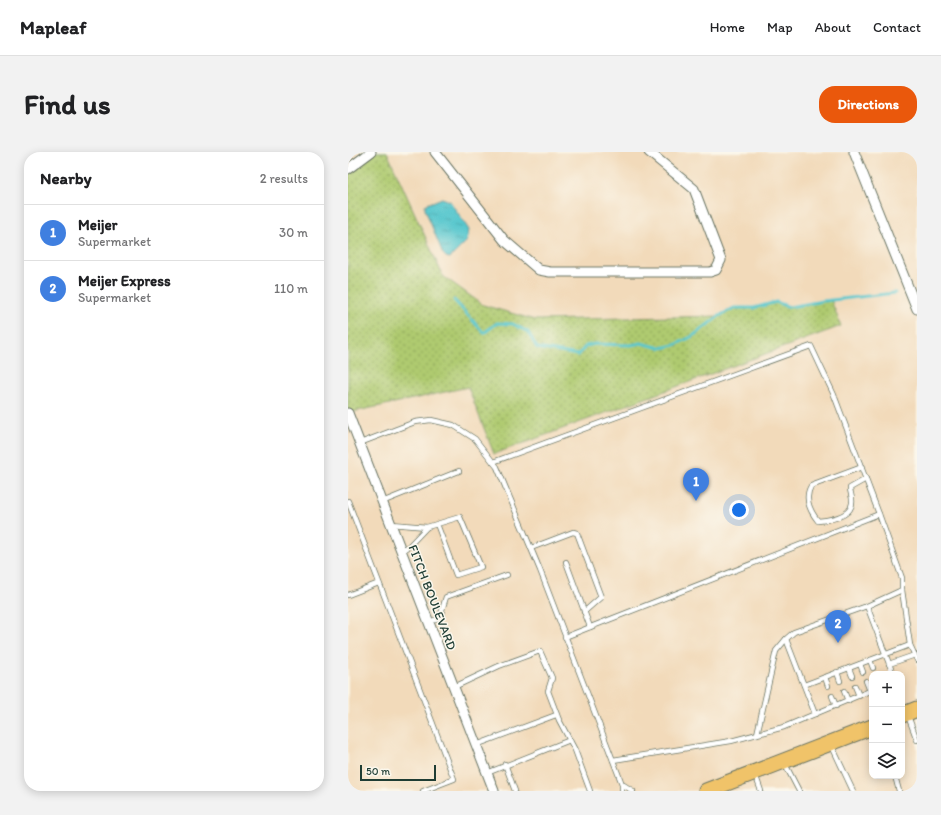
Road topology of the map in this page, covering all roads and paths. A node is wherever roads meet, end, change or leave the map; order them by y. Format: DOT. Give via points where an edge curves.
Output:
graph roads {
  1 [pos="371,152"];
  2 [pos="435,152"];
  3 [pos="649,152"];
  4 [pos="854,152"];
  5 [pos="348,170"];
  6 [pos="917,309"];
  7 [pos="348,413"];
  8 [pos="360,443"];
  9 [pos="493,462"];
  10 [pos="862,467"];
  11 [pos="459,471"];
  12 [pos="866,479"];
  13 [pos="348,501"];
  14 [pos="382,502"];
  15 [pos="880,514"];
  16 [pos="391,524"];
  17 [pos="437,524"];
  18 [pos="427,527"];
  19 [pos="531,548"];
  20 [pos="401,551"];
  21 [pos="566,562"];
  22 [pos="507,574"];
  23 [pos="379,583"];
  24 [pos="902,590"];
  25 [pos="348,595"];
  26 [pos="868,606"];
  27 [pos="584,612"];
  28 [pos="429,622"];
  29 [pos="590,627"];
  30 [pos="565,637"];
  31 [pos="786,638"];
  32 [pos="910,645"];
  33 [pos="886,654"];
  34 [pos="915,655"];
  35 [pos="870,660"];
  36 [pos="917,660"];
  37 [pos="860,664"];
  38 [pos="889,664"];
  39 [pos="850,668"];
  40 [pos="873,668"];
  41 [pos="892,671"];
  42 [pos="837,672"];
  43 [pos="863,672"];
  44 [pos="852,676"];
  45 [pos="825,677"];
  46 [pos="840,681"];
  47 [pos="866,681"];
  48 [pos="804,685"];
  49 [pos="828,686"];
  50 [pos="855,686"];
  51 [pos="869,686"];
  52 [pos="454,687"];
  53 [pos="844,691"];
  54 [pos="869,691"];
  55 [pos="832,696"];
  56 [pos="858,696"];
  57 [pos="848,701"];
  58 [pos="836,706"];
  59 [pos="909,713"];
  60 [pos="815,714"];
  61 [pos="556,715"];
  62 [pos="869,728"];
  63 [pos="757,734"];
  64 [pos="570,740"];
  65 [pos="917,740"];
  66 [pos="830,743"];
  67 [pos="476,745"];
  68 [pos="613,760"];
  69 [pos="783,761"];
  70 [pos="505,764"];
  71 [pos="754,772"];
  72 [pos="487,773"];
  73 [pos="896,779"];
  74 [pos="622,784"];
  75 [pos="423,791"];
  76 [pos="494,791"];
  77 [pos="515,791"];
  78 [pos="590,791"];
  79 [pos="622,791"];
  80 [pos="632,791"];
  81 [pos="706,791"];
  82 [pos="761,791"];
  83 [pos="799,791"];
  84 [pos="853,791"];
  85 [pos="899,791"];
  1 -- 5 [label="street"];
  2 -- 3 [label="street" via="492,227 539,270 716,270 721,260 694,189"];
  4 -- 6 [label="street"];
  7 -- 8 [label="street, FITCH BOULEVARD"];
  8 -- 9 [label="lane" via="415,422 431,420 453,425 475,438"];
  8 -- 14 [label="street, FITCH BOULEVARD"];
  9 -- 10 [label="lane" via="811,346"];
  9 -- 19 [label="lane"];
  10 -- 12 [label="lane"];
  10 -- 12 [label="lane" via="811,486 807,499 814,517 818,521 847,513 853,502 850,488"];
  11 -- 14 [label="lane"];
  12 -- 15 [label="lane"];
  13 -- 23 [label="lane"];
  14 -- 16 [label="street, FITCH BOULEVARD"];
  15 -- 24 [label="lane" via="902,578"];
  15 -- 29 [label="lane"];
  16 -- 18 [label="lane"];
  16 -- 20 [label="street, FITCH BOULEVARD"];
  17 -- 17 [label="lane" via="460,517 481,567 456,576"];
  17 -- 18 [label="lane"];
  18 -- 20 [label="lane"];
  19 -- 27 [label="lane" via="573,532 577,533 601,597"];
  19 -- 30 [label="lane"];
  20 -- 28 [label="street, FITCH BOULEVARD"];
  21 -- 27 [label="lane"];
  22 -- 28 [label="lane" via="446,597 441,618"];
  23 -- 25 [label="lane"];
  23 -- 75 [label="lane" via="454,779"];
  24 -- 26 [label="lane"];
  24 -- 32 [label="lane"];
  26 -- 31 [label="lane" via="794,632"];
  26 -- 33 [label="lane"];
  27 -- 29 [label="lane"];
  28 -- 52 [label="street, FITCH BOULEVARD"];
  29 -- 30 [label="lane"];
  30 -- 68 [label="lane"];
  31 -- 48 [label="lane"];
  31 -- 63 [label="lane" via="776,651"];
  32 -- 33 [label="lane"];
  32 -- 34 [label="lane"];
  33 -- 35 [label="lane"];
  33 -- 38 [label="lane"];
  34 -- 36 [label="lane"];
  34 -- 38 [label="lane"];
  35 -- 37 [label="lane"];
  35 -- 40 [label="lane"];
  37 -- 39 [label="lane"];
  37 -- 43 [label="lane"];
  38 -- 41 [label="lane"];
  39 -- 42 [label="lane"];
  39 -- 44 [label="lane"];
  42 -- 45 [label="lane"];
  42 -- 46 [label="lane"];
  45 -- 48 [label="lane"];
  45 -- 49 [label="lane"];
  47 -- 51 [label="lane"];
  48 -- 60 [label="lane"];
  50 -- 56 [label="lane"];
  52 -- 61 [label="lane" via="540,651 552,678 548,691"];
  52 -- 67 [label="street, FITCH BOULEVARD"];
  53 -- 57 [label="lane"];
  54 -- 56 [label="lane"];
  55 -- 58 [label="lane"];
  56 -- 57 [label="lane"];
  57 -- 58 [label="lane"];
  58 -- 60 [label="lane"];
  59 -- 65 [label="lane"];
  60 -- 63 [label="lane" via="784,727"];
  61 -- 64 [label="lane"];
  61 -- 67 [label="lane"];
  62 -- 66 [label="main road"];
  63 -- 68 [label="lane"];
  64 -- 70 [label="lane"];
  64 -- 78 [label="lane"];
  66 -- 69 [label="main road"];
  66 -- 84 [label="lane"];
  67 -- 72 [label="street, FITCH BOULEVARD"];
  68 -- 74 [label="lane"];
  69 -- 71 [label="main road"];
  69 -- 83 [label="lane"];
  70 -- 72 [label="lane"];
  70 -- 77 [label="lane"];
  71 -- 81 [label="main road"];
  71 -- 82 [label="lane"];
  72 -- 76 [label="street, FITCH BOULEVARD"];
  73 -- 85 [label="lane"];
  74 -- 79 [label="lane"];
  74 -- 80 [label="lane"];
}
